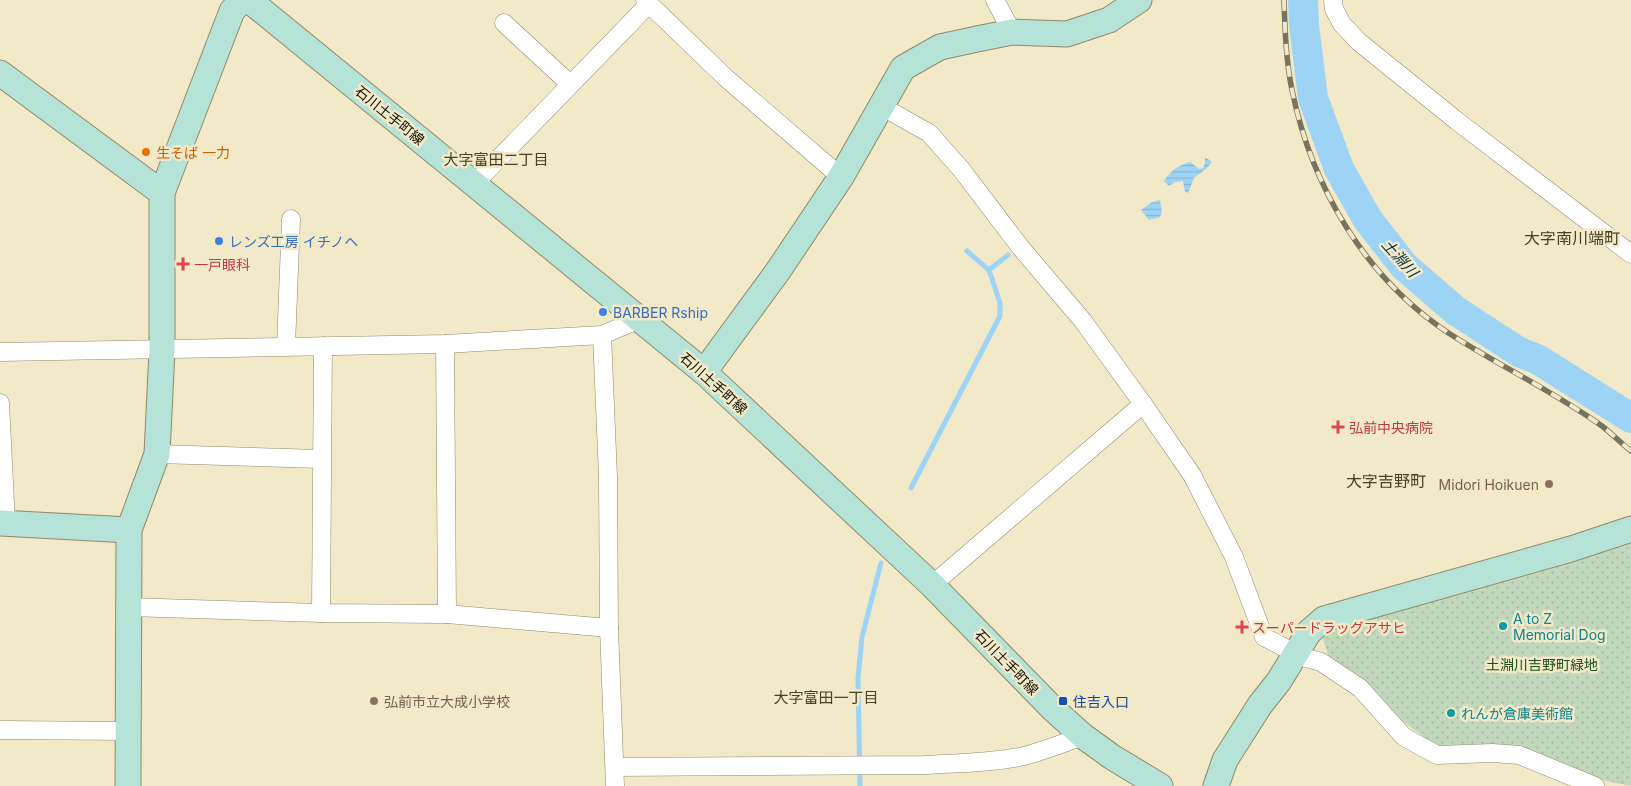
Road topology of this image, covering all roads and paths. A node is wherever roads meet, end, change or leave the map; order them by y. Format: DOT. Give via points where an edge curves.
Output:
graph roads {
  1 [pos="242,0"];
  2 [pos="249,0"];
  3 [pos="995,0"];
  4 [pos="1139,0"];
  5 [pos="1333,0"];
  6 [pos="647,2"];
  7 [pos="504,22"];
  8 [pos="1012,32"];
  9 [pos="0,73"];
  10 [pos="570,84"];
  11 [pos="881,106"];
  12 [pos="841,177"];
  13 [pos="474,184"];
  14 [pos="162,193"];
  15 [pos="290,219"];
  16 [pos="1631,254"];
  17 [pos="640,320"];
  18 [pos="602,334"];
  19 [pos="445,344"];
  20 [pos="286,346"];
  21 [pos="323,346"];
  22 [pos="162,350"];
  23 [pos="0,352"];
  24 [pos="704,372"];
  25 [pos="0,403"];
  26 [pos="1143,404"];
  27 [pos="157,454"];
  28 [pos="321,458"];
  29 [pos="3,523"];
  30 [pos="1631,529"];
  31 [pos="129,530"];
  32 [pos="932,585"];
  33 [pos="128,607"];
  34 [pos="321,612"];
  35 [pos="447,614"];
  36 [pos="610,628"];
  37 [pos="1296,653"];
  38 [pos="0,730"];
  39 [pos="128,731"];
  40 [pos="1083,736"];
  41 [pos="615,767"];
  42 [pos="128,786"];
  43 [pos="615,786"];
  44 [pos="1160,786"];
  45 [pos="1216,786"];
  46 [pos="1595,786"];
  1 -- 14 [label="street" via="232,11"];
  2 -- 13 [label="street, 石川土手町線"];
  3 -- 8 [label="street"];
  4 -- 8 [label="street" via="1109,20 1066,34"];
  5 -- 16 [label="street" via="1342,24 1358,42"];
  6 -- 10 [label="street"];
  6 -- 12 [label="street" via="726,78"];
  7 -- 10 [label="street"];
  8 -- 11 [label="street" via="940,47 903,68"];
  9 -- 14 [label="street"];
  10 -- 13 [label="street"];
  11 -- 12 [label="street"];
  11 -- 26 [label="street" via="929,133 961,169 1021,248 1083,321"];
  12 -- 24 [label="street"];
  13 -- 17 [label="street, 石川土手町線"];
  14 -- 22 [label="street"];
  15 -- 20 [label="street"];
  17 -- 18 [label="street"];
  17 -- 24 [label="street, 石川土手町線"];
  18 -- 19 [label="street"];
  18 -- 36 [label="street"];
  19 -- 21 [label="street"];
  19 -- 35 [label="street"];
  20 -- 21 [label="street"];
  20 -- 22 [label="street"];
  21 -- 28 [label="street"];
  22 -- 23 [label="street"];
  22 -- 27 [label="street"];
  24 -- 32 [label="street, 石川土手町線"];
  25 -- 29 [label="street"];
  26 -- 32 [label="street"];
  26 -- 37 [label="street" via="1192,474 1234,557 1264,637"];
  27 -- 28 [label="street"];
  27 -- 31 [label="street"];
  28 -- 34 [label="street"];
  29 -- 31 [label="street"];
  30 -- 37 [label="street" via="1324,619 1309,632"];
  31 -- 33 [label="street"];
  32 -- 40 [label="street, 石川土手町線"];
  33 -- 34 [label="street"];
  33 -- 39 [label="street"];
  34 -- 35 [label="street"];
  35 -- 36 [label="street"];
  36 -- 41 [label="street"];
  37 -- 45 [label="street" via="1225,760"];
  37 -- 46 [label="street" via="1321,662 1360,688 1404,737 1437,755 1518,754"];
  38 -- 39 [label="street"];
  39 -- 42 [label="street"];
  40 -- 41 [label="street" via="1022,756 955,763"];
  40 -- 44 [label="street, 石川土手町線"];
  41 -- 43 [label="street"];
}
